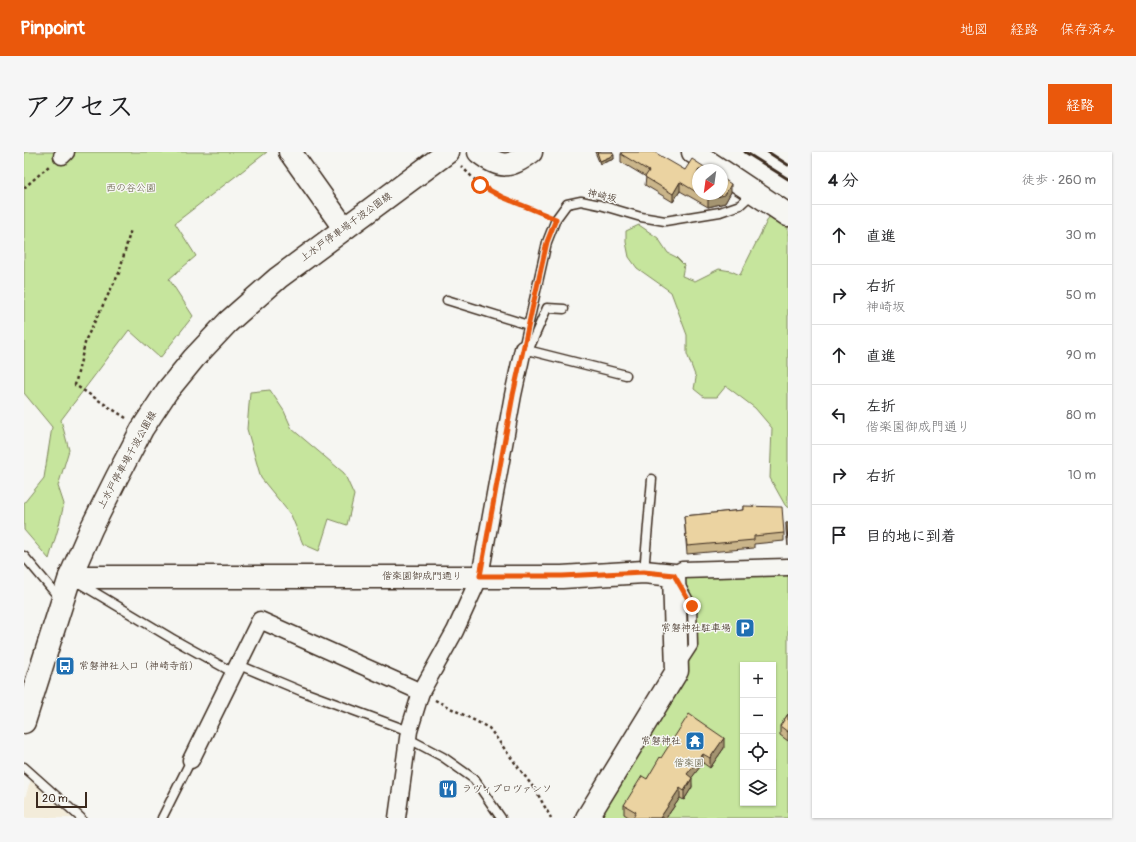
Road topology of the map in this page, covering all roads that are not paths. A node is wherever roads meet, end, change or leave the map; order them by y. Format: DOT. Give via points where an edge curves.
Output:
graph roads {
  1 [pos="290,152"];
  2 [pos="479,152"];
  3 [pos="531,152"];
  4 [pos="693,152"];
  5 [pos="443,158"];
  6 [pos="711,164"];
  7 [pos="728,176"];
  8 [pos="753,192"];
  9 [pos="788,215"];
  10 [pos="344,228"];
  11 [pos="447,300"];
  12 [pos="564,309"];
  13 [pos="528,325"];
  14 [pos="526,350"];
  15 [pos="626,375"];
  16 [pos="652,479"];
  17 [pos="24,556"];
  18 [pos="788,567"];
  19 [pos="644,572"];
  20 [pos="674,575"];
  21 [pos="480,576"];
  22 [pos="70,577"];
  23 [pos="62,601"];
  24 [pos="236,669"];
  25 [pos="421,692"];
  26 [pos="24,722"];
  27 [pos="409,735"];
  28 [pos="191,760"];
  29 [pos="24,767"];
  30 [pos="81,818"];
  31 [pos="162,818"];
  32 [pos="397,818"];
  33 [pos="501,818"];
  34 [pos="587,818"];
  1 -- 10 [label="street"];
  2 -- 3 [label="street" via="496,163 508,165"];
  4 -- 6 [label="street"];
  5 -- 10 [label="street, 上水戸停車場千波公園線"];
  7 -- 8 [label="street"];
  8 -- 9 [label="street"];
  8 -- 13 [label="lane, 神崎坂" via="740,205 720,212 665,221 582,201 567,204 556,219 547,242"];
  10 -- 22 [label="street, 上水戸停車場千波公園線" via="278,278 228,322 167,391 142,429 90,530"];
  11 -- 13 [label="lane"];
  12 -- 14 [label="lane" via="547,308"];
  13 -- 14 [label="lane, 神崎坂"];
  14 -- 15 [label="lane"];
  14 -- 21 [label="street" via="513,395"];
  16 -- 19 [label="lane"];
  17 -- 23 [label="lane"];
  18 -- 20 [label="street" via="682,570"];
  19 -- 20 [label="street, 偕楽園御成門通り"];
  19 -- 21 [label="street, 偕楽園御成門通り"];
  20 -- 34 [label="street" via="677,671"];
  21 -- 22 [label="street, 偕楽園御成門通り"];
  21 -- 25 [label="street" via="455,631"];
  22 -- 23 [label="street, 上水戸停車場千波公園線"];
  22 -- 24 [label="lane" via="171,638"];
  23 -- 26 [label="street, 上水戸停車場千波公園線"];
  24 -- 25 [label="street" via="260,620"];
  24 -- 27 [label="lane" via="301,691"];
  24 -- 28 [label="street"];
  25 -- 27 [label="street"];
  27 -- 32 [label="street"];
  27 -- 33 [label="lane" via="474,779"];
  28 -- 31 [label="lane"];
  29 -- 30 [label="lane"];
}
